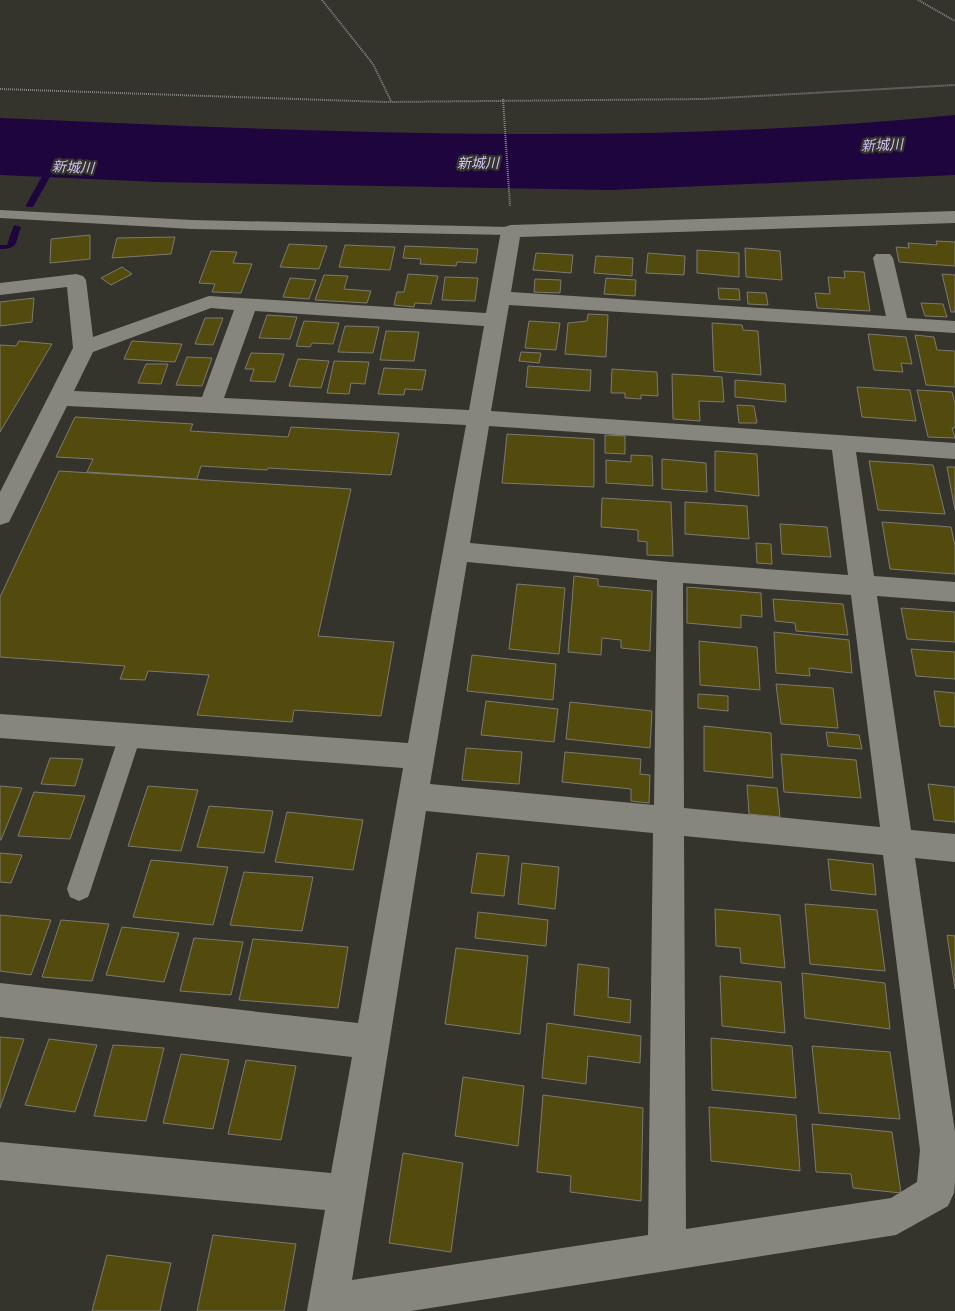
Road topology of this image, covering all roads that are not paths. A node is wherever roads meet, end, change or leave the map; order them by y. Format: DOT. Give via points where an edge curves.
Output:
graph roads {
  1 [pos="0,214"];
  2 [pos="955,217"];
  3 [pos="511,222"];
  4 [pos="883,258"];
  5 [pos="0,289"];
  6 [pos="500,298"];
  7 [pos="247,304"];
  8 [pos="496,320"];
  9 [pos="898,323"];
  10 [pos="955,327"];
  11 [pos="84,348"];
  12 [pos="60,398"];
  13 [pos="210,406"];
  14 [pos="479,418"];
  15 [pos="843,442"];
  16 [pos="955,451"];
  17 [pos="0,516"];
  18 [pos="455,551"];
  19 [pos="670,572"];
  20 [pos="863,584"];
  21 [pos="955,592"];
  22 [pos="0,726"];
  23 [pos="130,736"];
  24 [pos="420,757"];
  25 [pos="413,796"];
  26 [pos="669,820"];
  27 [pos="898,842"];
  28 [pos="955,848"];
  29 [pos="79,889"];
  30 [pos="0,1000"];
  31 [pos="373,1042"];
  32 [pos="947,1137"];
  33 [pos="0,1161"];
  34 [pos="348,1193"];
  35 [pos="667,1251"];
  36 [pos="328,1307"];
  1 -- 3 [label="lane" via="308,227"];
  2 -- 3 [label="street"];
  3 -- 6 [label="street"];
  4 -- 9 [label="street"];
  5 -- 11 [label="street" via="76,280"];
  6 -- 8 [label="street"];
  6 -- 9 [label="street"];
  7 -- 8 [label="street"];
  7 -- 11 [label="street" via="209,302"];
  7 -- 13 [label="street"];
  8 -- 14 [label="street"];
  9 -- 10 [label="street"];
  11 -- 12 [label="street"];
  12 -- 13 [label="street"];
  12 -- 17 [label="street"];
  13 -- 14 [label="street"];
  14 -- 15 [label="street"];
  14 -- 18 [label="street"];
  15 -- 16 [label="street"];
  15 -- 20 [label="street"];
  18 -- 19 [label="street"];
  18 -- 24 [label="street"];
  19 -- 20 [label="street"];
  19 -- 26 [label="street"];
  20 -- 21 [label="street"];
  20 -- 27 [label="street"];
  22 -- 23 [label="street"];
  23 -- 24 [label="street"];
  23 -- 29 [label="lane"];
  24 -- 25 [label="street"];
  25 -- 26 [label="street"];
  25 -- 31 [label="street"];
  26 -- 27 [label="street"];
  26 -- 35 [label="street"];
  27 -- 28 [label="street"];
  27 -- 32 [label="street"];
  30 -- 31 [label="street"];
  31 -- 34 [label="street"];
  32 -- 35 [label="street" via="935,1193 896,1216"];
  33 -- 34 [label="street"];
  34 -- 36 [label="street"];
  35 -- 36 [label="street"];
}
